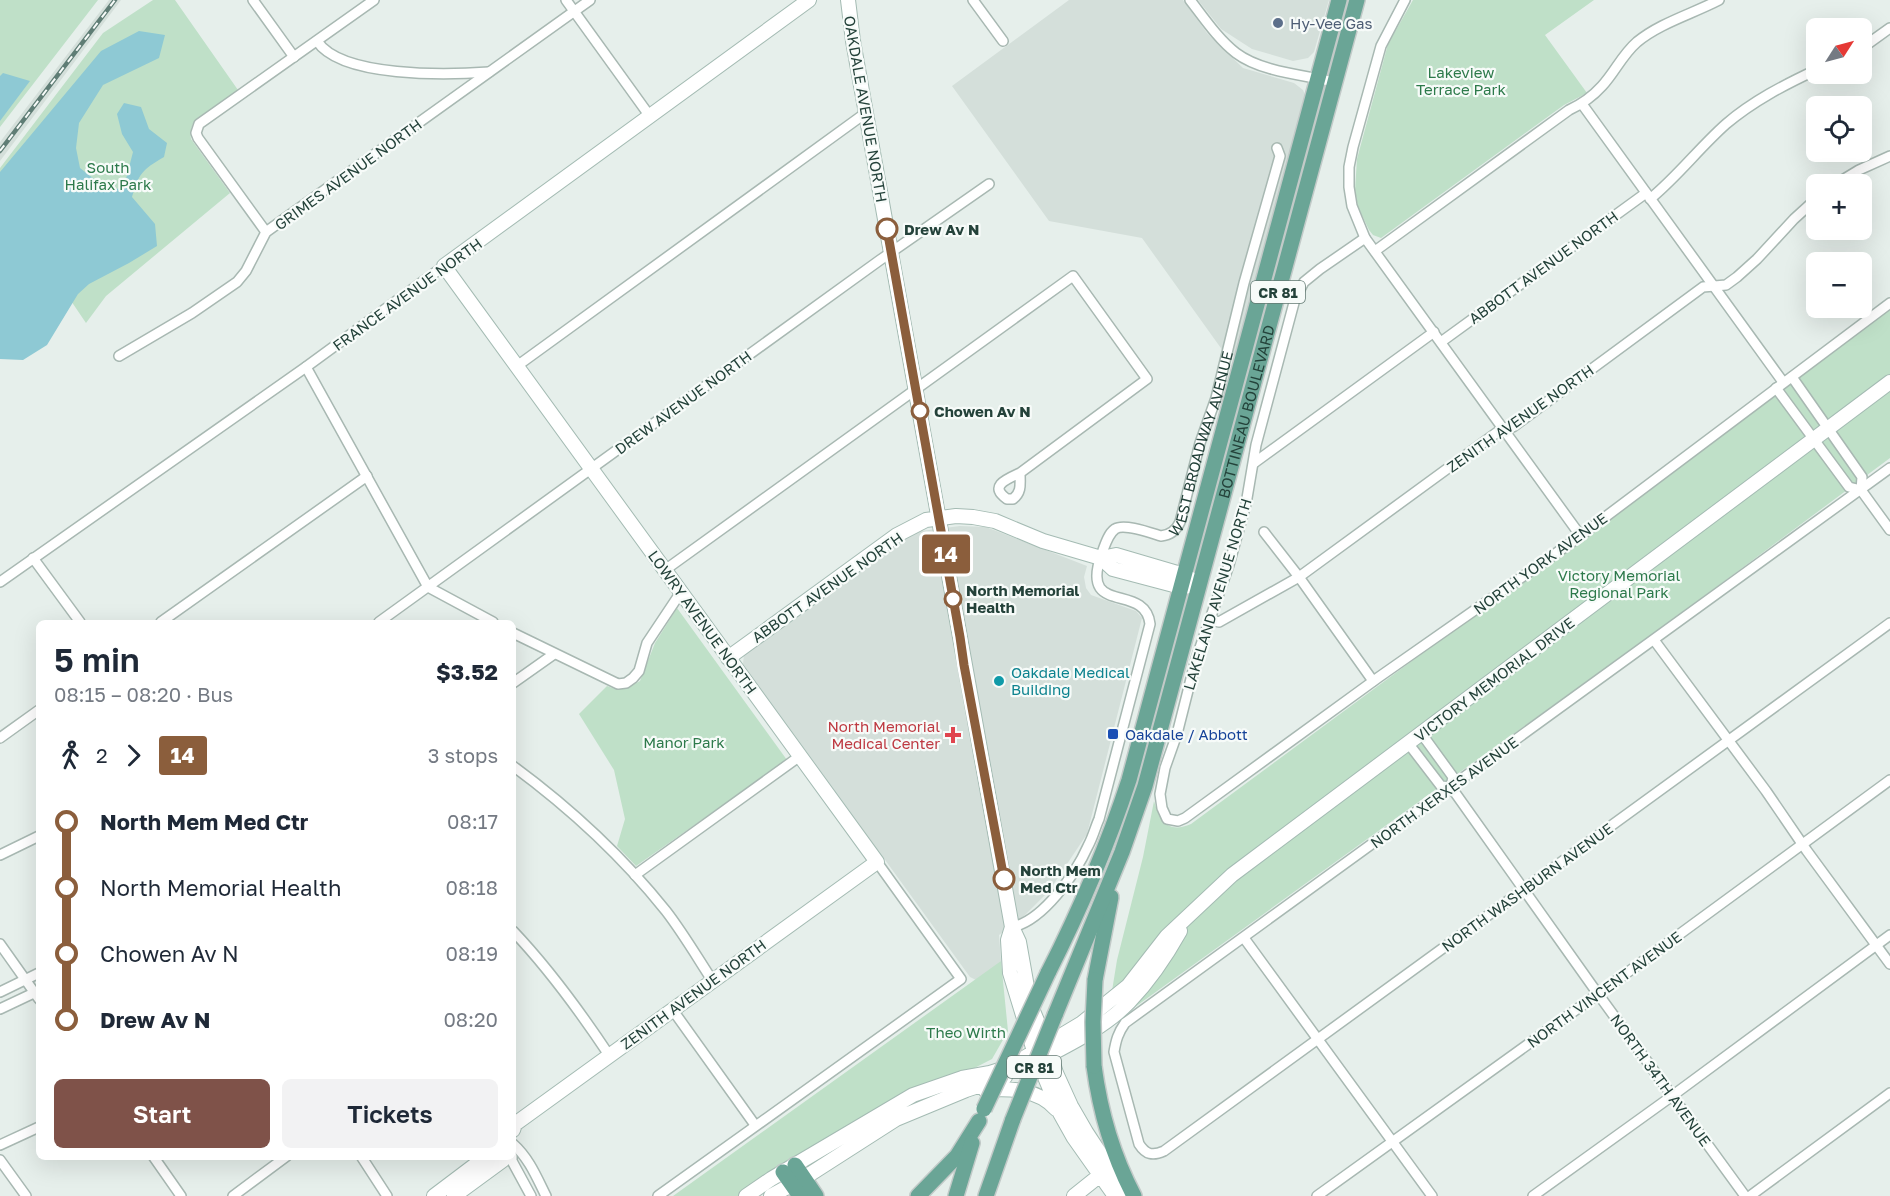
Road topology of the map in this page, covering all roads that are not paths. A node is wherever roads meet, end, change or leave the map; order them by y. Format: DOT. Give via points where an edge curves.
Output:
graph roads {
  1 [pos="253,0"];
  2 [pos="374,0"];
  3 [pos="567,0"];
  4 [pos="590,0"];
  5 [pos="809,0"];
  6 [pos="848,0"];
  7 [pos="974,0"];
  8 [pos="1190,0"];
  9 [pos="1339,0"];
  10 [pos="1357,0"];
  11 [pos="1365,0"];
  12 [pos="1405,0"];
  13 [pos="1719,0"];
  14 [pos="574,11"];
  15 [pos="1890,28"];
  16 [pos="317,40"];
  17 [pos="1003,41"];
  18 [pos="1872,41"];
  19 [pos="1342,54"];
  20 [pos="294,57"];
  21 [pos="490,72"];
  22 [pos="1806,75"];
  23 [pos="1317,78"];
  24 [pos="1335,82"];
  25 [pos="1582,104"];
  26 [pos="867,112"];
  27 [pos="649,116"];
  28 [pos="1277,148"];
  29 [pos="1890,156"];
  30 [pos="1852,174"];
  31 [pos="989,184"];
  32 [pos="1648,196"];
  33 [pos="1806,208"];
  34 [pos="266,232"];
  35 [pos="1365,238"];
  36 [pos="1375,252"];
  37 [pos="891,253"];
  38 [pos="444,266"];
  39 [pos="1714,286"];
  40 [pos="1890,303"];
  41 [pos="1434,333"];
  42 [pos="1441,342"];
  43 [pos="118,356"];
  44 [pos="517,366"];
  45 [pos="306,367"];
  46 [pos="1792,377"];
  47 [pos="1890,382"];
  48 [pos="1780,385"];
  49 [pos="916,390"];
  50 [pos="1503,428"];
  51 [pos="1827,429"];
  52 [pos="1813,439"];
  53 [pos="1254,463"];
  54 [pos="1890,468"];
  55 [pos="591,469"];
  56 [pos="1020,473"];
  57 [pos="367,476"];
  58 [pos="1861,490"];
  59 [pos="939,518"];
  60 [pos="1890,530"];
  61 [pos="1264,532"];
  62 [pos="1580,535"];
  63 [pos="33,558"];
  64 [pos="1101,558"];
  65 [pos="665,570"];
  66 [pos="1299,577"];
  67 [pos="1182,581"];
  68 [pos="0,582"];
  69 [pos="1199,585"];
  70 [pos="428,587"];
  71 [pos="681,592"];
  72 [pos="79,620"];
  73 [pos="164,620"];
  74 [pos="382,620"];
  75 [pos="489,620"];
  76 [pos="1210,620"];
  77 [pos="1890,623"];
  78 [pos="516,635"];
  79 [pos="1654,640"];
  80 [pos="554,654"];
  81 [pos="728,657"];
  82 [pos="516,681"];
  83 [pos="1373,681"];
  84 [pos="36,712"];
  85 [pos="1421,733"];
  86 [pos="0,738"];
  87 [pos="1728,741"];
  88 [pos="1408,743"];
  89 [pos="800,756"];
  90 [pos="516,768"];
  91 [pos="1890,780"];
  92 [pos="1451,788"];
  93 [pos="1185,818"];
  94 [pos="1133,820"];
  95 [pos="36,837"];
  96 [pos="1802,844"];
  97 [pos="0,855"];
  98 [pos="877,862"];
  99 [pos="635,874"];
  100 [pos="1524,889"];
  101 [pos="1012,927"];
  102 [pos="516,934"];
  103 [pos="1890,935"];
  104 [pos="1244,938"];
  105 [pos="0,944"];
  106 [pos="1876,945"];
  107 [pos="1890,964"];
  108 [pos="36,975"];
  109 [pos="26,980"];
  110 [pos="712,980"];
  111 [pos="0,992"];
  112 [pos="36,992"];
  113 [pos="1598,994"];
  114 [pos="36,995"];
  115 [pos="0,1009"];
  116 [pos="672,1010"];
  117 [pos="1318,1038"];
  118 [pos="1042,1053"];
  119 [pos="609,1055"];
  120 [pos="1890,1093"];
  121 [pos="954,1096"];
  122 [pos="1672,1096"];
  123 [pos="1060,1113"];
  124 [pos="982,1115"];
  125 [pos="516,1123"];
  126 [pos="755,1125"];
  127 [pos="36,1128"];
  128 [pos="1393,1141"];
  129 [pos="0,1146"];
  130 [pos="516,1147"];
  131 [pos="1164,1151"];
  132 [pos="1100,1155"];
  133 [pos="0,1160"];
  134 [pos="156,1160"];
  135 [pos="282,1160"];
  136 [pos="364,1160"];
  137 [pos="482,1160"];
  138 [pos="503,1160"];
  139 [pos="514,1160"];
  140 [pos="1099,1176"];
  141 [pos="794,1179"];
  142 [pos="26,1196"];
  143 [pos="181,1196"];
  144 [pos="233,1196"];
  145 [pos="387,1196"];
  146 [pos="434,1196"];
  147 [pos="454,1196"];
  148 [pos="531,1196"];
  149 [pos="546,1196"];
  150 [pos="658,1196"];
  151 [pos="746,1196"];
  152 [pos="771,1196"];
  153 [pos="816,1196"];
  154 [pos="918,1196"];
  155 [pos="956,1196"];
  156 [pos="986,1196"];
  157 [pos="1074,1196"];
  158 [pos="1115,1196"];
  159 [pos="1128,1196"];
  160 [pos="1134,1196"];
  161 [pos="1317,1196"];
  162 [pos="1432,1196"];
  163 [pos="1533,1196"];
  164 [pos="1745,1196"];
  165 [pos="1750,1196"];
  1 -- 20 [label="street"];
  2 -- 16 [label="street"];
  3 -- 14 [label="street"];
  4 -- 14 [label="street, GRIMES AVENUE NORTH"];
  5 -- 27 [label="street, FRANCE AVENUE NORTH"];
  6 -- 26 [label="street, OAKDALE AVENUE NORTH"];
  7 -- 17 [label="street"];
  8 -- 23 [label="street" via="1218,36 1245,59"];
  9 -- 23 [label="main road, BOTTINEAU BOULEVARD / CR 81"];
  10 -- 19 [label="main road, BOTTINEAU BOULEVARD / CR 81"];
  11 -- 19 [label="main road"];
  12 -- 35 [label="street" via="1381,46 1349,167 1352,206"];
  13 -- 25 [label="street" via="1637,42 1603,85"];
  14 -- 21 [label="street, GRIMES AVENUE NORTH"];
  14 -- 27 [label="street"];
  15 -- 18 [label="street"];
  16 -- 20 [label="street"];
  16 -- 21 [label="street" via="323,50 336,57 393,72"];
  19 -- 24 [label="main road, BOTTINEAU BOULEVARD / CR 81"];
  20 -- 34 [label="street" via="199,124 196,133"];
  21 -- 34 [label="street, GRIMES AVENUE NORTH"];
  22 -- 32 [label="street, ABBOTT AVENUE NORTH" via="1745,109 1677,176"];
  23 -- 24 [label="street"];
  23 -- 67 [label="main road, BOTTINEAU BOULEVARD / CR 81"];
  24 -- 69 [label="main road, BOTTINEAU BOULEVARD / CR 81"];
  25 -- 32 [label="street"];
  25 -- 36 [label="street"];
  26 -- 37 [label="street, OAKDALE AVENUE NORTH"];
  26 -- 44 [label="street"];
  27 -- 38 [label="street, FRANCE AVENUE NORTH"];
  28 -- 64 [label="street, WEST BROADWAY AVENUE" via="1280,156 1180,522 1166,536 1124,527 1114,529"];
  29 -- 30 [label="street"];
  31 -- 37 [label="street, DREW AVENUE NORTH"];
  32 -- 39 [label="street"];
  32 -- 42 [label="street, ABBOTT AVENUE NORTH"];
  33 -- 39 [label="street, ZENITH AVENUE NORTH" via="1737,277 1726,285"];
  34 -- 43 [label="street, GRIMES AVENUE NORTH" via="237,282 200,309"];
  35 -- 36 [label="street"];
  35 -- 53 [label="street, LAKELAND AVENUE NORTH" via="1304,282 1295,299"];
  36 -- 41 [label="street"];
  37 -- 49 [label="street, OAKDALE AVENUE NORTH"];
  37 -- 55 [label="street, DREW AVENUE NORTH"];
  38 -- 44 [label="street, LOWRY AVENUE NORTH"];
  38 -- 45 [label="street, FRANCE AVENUE NORTH"];
  39 -- 48 [label="street"];
  39 -- 50 [label="street, ZENITH AVENUE NORTH" via="1703,287 1513,427"];
  40 -- 46 [label="street, NORTH YORK AVENUE"];
  41 -- 42 [label="street"];
  41 -- 53 [label="street"];
  42 -- 50 [label="street"];
  44 -- 55 [label="street, LOWRY AVENUE NORTH"];
  45 -- 57 [label="street"];
  45 -- 63 [label="street, FRANCE AVENUE NORTH"];
  46 -- 48 [label="street, NORTH YORK AVENUE"];
  46 -- 51 [label="street"];
  47 -- 51 [label="street, VICTORY MEMORIAL DRIVE"];
  48 -- 52 [label="street"];
  48 -- 62 [label="street, NORTH YORK AVENUE"];
  49 -- 56 [label="street" via="1073,276 1147,379"];
  49 -- 59 [label="street, OAKDALE AVENUE NORTH"];
  49 -- 65 [label="street"];
  50 -- 62 [label="street"];
  50 -- 66 [label="street, ZENITH AVENUE NORTH"];
  51 -- 52 [label="street, VICTORY MEMORIAL DRIVE"];
  51 -- 58 [label="street" via="1862,477"];
  52 -- 58 [label="street" via="1849,487"];
  52 -- 85 [label="street, VICTORY MEMORIAL DRIVE"];
  53 -- 76 [label="street, LAKELAND AVENUE NORTH" via="1229,565"];
  54 -- 58 [label="street, NORTH XERXES AVENUE"];
  55 -- 65 [label="street, LOWRY AVENUE NORTH"];
  55 -- 70 [label="street, DREW AVENUE NORTH"];
  57 -- 70 [label="street"];
  57 -- 73 [label="street"];
  58 -- 60 [label="street"];
  58 -- 79 [label="street, NORTH XERXES AVENUE"];
  59 -- 64 [label="street, ABBOTT AVENUE NORTH" via="995,521 1043,541"];
  59 -- 81 [label="street, ABBOTT AVENUE NORTH" via="926,519 897,535"];
  59 -- 101 [label="street, OAKDALE AVENUE NORTH"];
  61 -- 66 [label="street"];
  62 -- 83 [label="street, NORTH YORK AVENUE"];
  63 -- 68 [label="street, FRANCE AVENUE NORTH"];
  63 -- 72 [label="street"];
  64 -- 67 [label="street, ABBOTT AVENUE NORTH" via="1116,555"];
  64 -- 101 [label="street, WEST BROADWAY AVENUE" via="1099,588 1107,595 1143,607 1150,624 1099,819 1088,846 1056,895 1034,917"];
  65 -- 71 [label="street, LOWRY AVENUE NORTH"];
  66 -- 76 [label="street, ZENITH AVENUE NORTH" via="1218,622"];
  66 -- 83 [label="street"];
  67 -- 69 [label="street, ABBOTT AVENUE NORTH"];
  67 -- 124 [label="main road, BOTTINEAU BOULEVARD / CR 81, bridge" via="1118,814 1095,874"];
  69 -- 94 [label="main road, BOTTINEAU BOULEVARD / CR 81"];
  70 -- 74 [label="street, DREW AVENUE NORTH"];
  70 -- 75 [label="street"];
  71 -- 80 [label="street" via="647,643 639,671 626,683 608,680"];
  71 -- 81 [label="street, LOWRY AVENUE NORTH"];
  76 -- 93 [label="street, LAKELAND AVENUE NORTH" via="1160,794 1167,819"];
  77 -- 87 [label="street, NORTH WASHBURN AVENUE"];
  78 -- 80 [label="street"];
  79 -- 87 [label="street"];
  79 -- 92 [label="street, NORTH XERXES AVENUE"];
  80 -- 82 [label="street"];
  81 -- 89 [label="street, LOWRY AVENUE NORTH"];
  83 -- 93 [label="street, NORTH YORK AVENUE"];
  84 -- 86 [label="street"];
  85 -- 88 [label="street, VICTORY MEMORIAL DRIVE"];
  85 -- 92 [label="street, NORTH 34TH AVENUE" via="1453,777"];
  87 -- 96 [label="street"];
  87 -- 100 [label="street, NORTH WASHBURN AVENUE"];
  88 -- 92 [label="street, NORTH 34TH AVENUE" via="1441,786"];
  88 -- 118 [label="street, VICTORY MEMORIAL DRIVE" via="1232,874 1167,936 1128,986"];
  89 -- 98 [label="street, LOWRY AVENUE NORTH"];
  89 -- 99 [label="street"];
  90 -- 99 [label="street" via="568,809"];
  91 -- 96 [label="street, NORTH VINCENT AVENUE"];
  92 -- 100 [label="street, NORTH 34TH AVENUE"];
  92 -- 104 [label="street, NORTH XERXES AVENUE"];
  94 -- 156 [label="main road, CR 81, bridge"];
  94 -- 160 [label="main road, bridge" via="1112,896 1095,980 1092,1022 1099,1095 1114,1151"];
  95 -- 97 [label="street"];
  96 -- 106 [label="street"];
  96 -- 113 [label="street, NORTH VINCENT AVENUE"];
  98 -- 110 [label="street, ZENITH AVENUE NORTH"];
  98 -- 126 [label="street, LOWRY AVENUE NORTH" via="961,978"];
  99 -- 110 [label="street" via="668,914"];
  100 -- 113 [label="street, NORTH 34TH AVENUE"];
  100 -- 117 [label="street, NORTH WASHBURN AVENUE"];
  101 -- 118 [label="street, OAKDALE AVENUE NORTH" via="1008,940 1010,973"];
  102 -- 119 [label="street" via="566,992"];
  103 -- 106 [label="street"];
  104 -- 117 [label="street"];
  104 -- 131 [label="street, NORTH XERXES AVENUE" via="1119,1031 1114,1052 1139,1144 1148,1154"];
  105 -- 109 [label="street"];
  106 -- 107 [label="street"];
  106 -- 122 [label="street"];
  108 -- 109 [label="street"];
  109 -- 111 [label="street"];
  109 -- 112 [label="street"];
  110 -- 116 [label="street, ZENITH AVENUE NORTH"];
  113 -- 122 [label="street, NORTH 34TH AVENUE"];
  113 -- 128 [label="street, NORTH VINCENT AVENUE"];
  114 -- 115 [label="street"];
  116 -- 119 [label="street, ZENITH AVENUE NORTH"];
  116 -- 126 [label="street"];
  117 -- 128 [label="street"];
  117 -- 131 [label="street, NORTH WASHBURN AVENUE"];
  118 -- 121 [label="street" via="1012,1075"];
  118 -- 123 [label="street"];
  118 -- 132 [label="street"];
  118 -- 141 [label="street" via="1009,1067 913,1095"];
  119 -- 125 [label="street, ZENITH AVENUE NORTH"];
  120 -- 165 [label="street"];
  121 -- 123 [label="street" via="1002,1089 1023,1091 1044,1098"];
  121 -- 141 [label="street" via="896,1119"];
  122 -- 163 [label="street"];
  122 -- 164 [label="street, NORTH 34TH AVENUE"];
  123 -- 140 [label="street"];
  124 -- 154 [label="main road" via="957,1156"];
  124 -- 155 [label="main road, CR 81"];
  126 -- 150 [label="street"];
  127 -- 129 [label="street"];
  128 -- 161 [label="street, NORTH VINCENT AVENUE"];
  128 -- 162 [label="street"];
  130 -- 149 [label="street"];
  132 -- 140 [label="street"];
  132 -- 159 [label="street"];
  133 -- 142 [label="street"];
  134 -- 143 [label="street"];
  135 -- 144 [label="street"];
  136 -- 145 [label="street"];
  137 -- 146 [label="street"];
  138 -- 147 [label="street"];
  139 -- 148 [label="street"];
  140 -- 157 [label="street"];
  140 -- 158 [label="street"];
  141 -- 151 [label="street"];
  141 -- 152 [label="street"];
  141 -- 153 [label="main road"];
}
